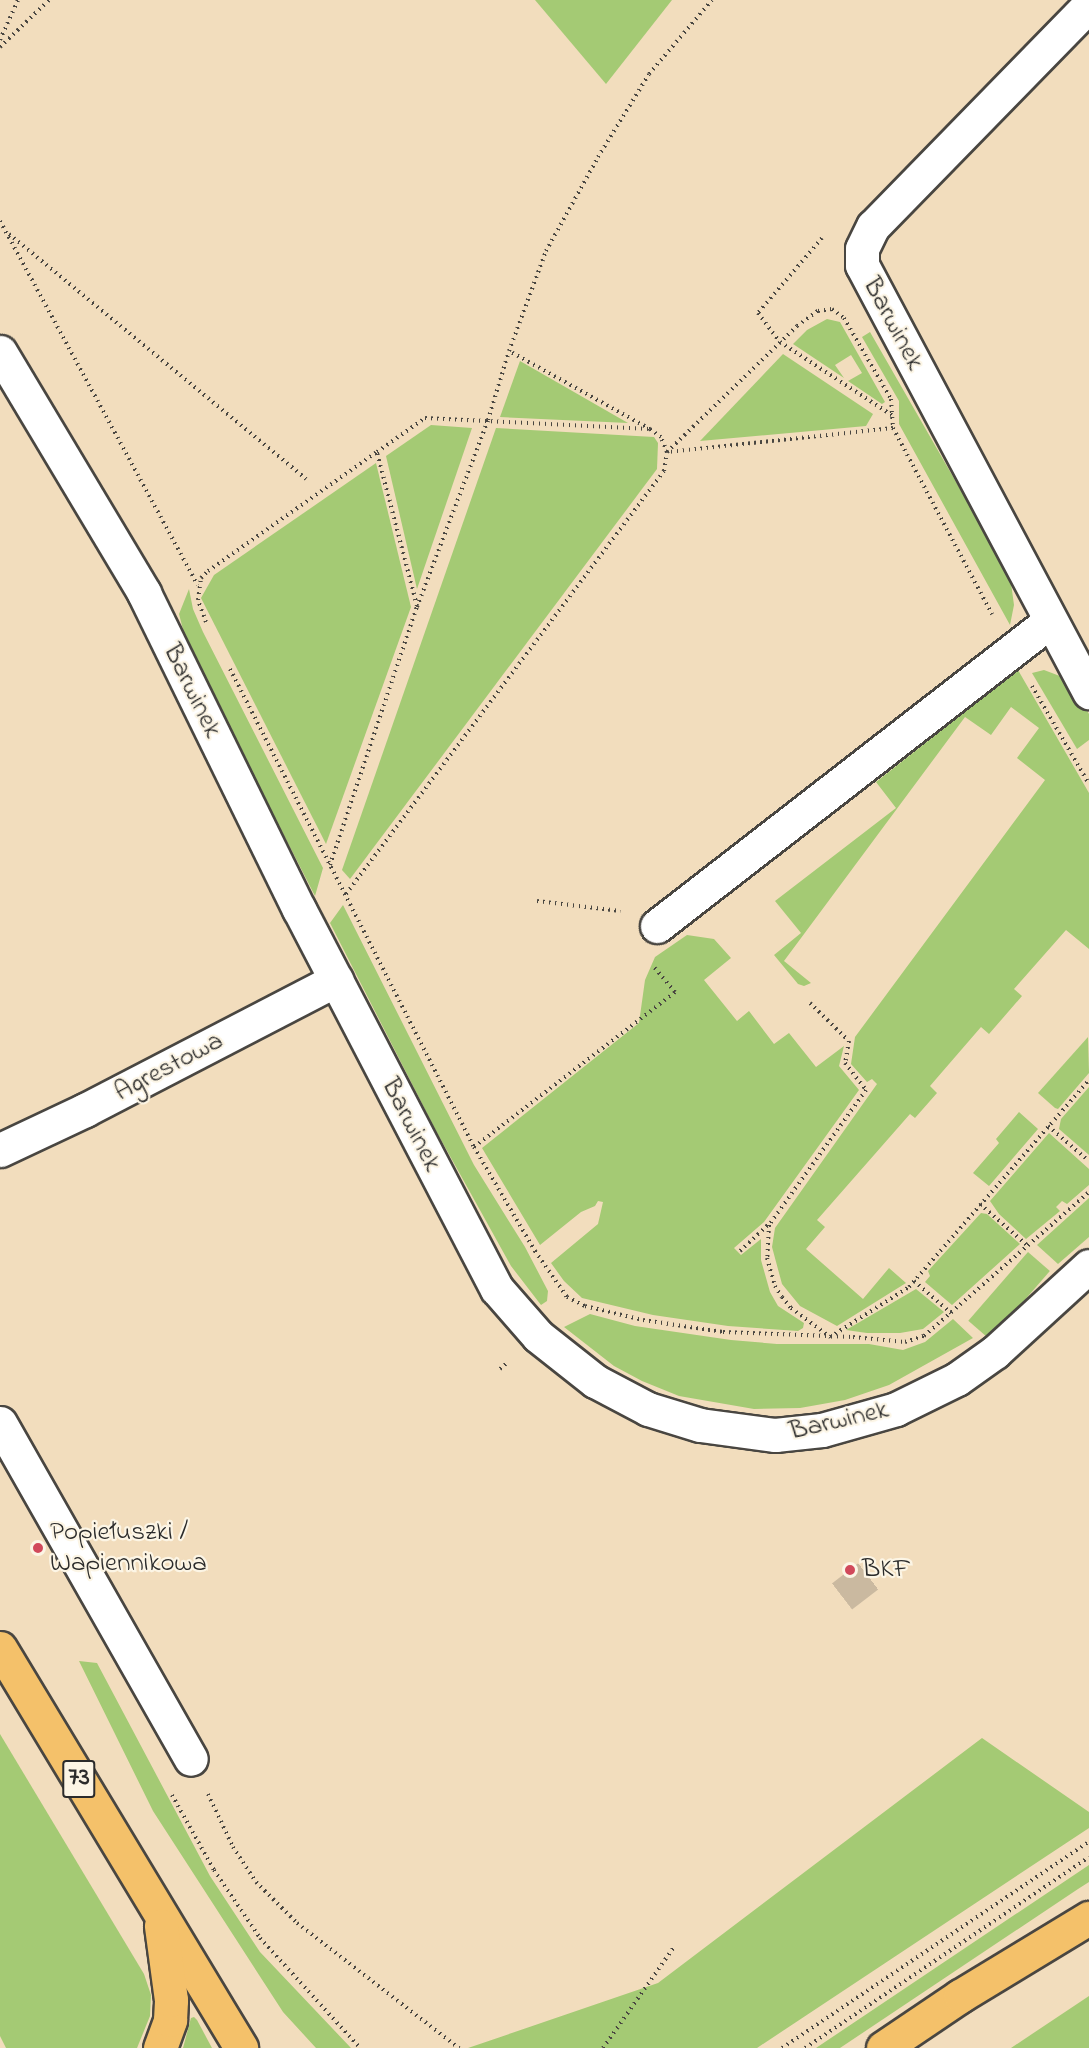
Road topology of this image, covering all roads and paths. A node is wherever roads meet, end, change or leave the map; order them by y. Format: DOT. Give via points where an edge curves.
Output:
graph roads {
  1 [pos="18,0"];
  2 [pos="49,0"];
  3 [pos="712,0"];
  4 [pos="1089,5"];
  5 [pos="0,40"];
  6 [pos="0,46"];
  7 [pos="0,221"];
  8 [pos="6,231"];
  9 [pos="780,342"];
  10 [pos="508,351"];
  11 [pos="0,352"];
  12 [pos="893,417"];
  13 [pos="488,420"];
  14 [pos="893,428"];
  15 [pos="650,429"];
  16 [pos="377,452"];
  17 [pos="667,452"];
  18 [pos="306,479"];
  19 [pos="198,586"];
  20 [pos="417,607"];
  21 [pos="1050,621"];
  22 [pos="208,627"];
  23 [pos="1012,650"];
  24 [pos="229,668"];
  25 [pos="1089,692"];
  26 [pos="1089,784"];
  27 [pos="330,865"];
  28 [pos="346,894"];
  29 [pos="657,926"];
  30 [pos="648,960"];
  31 [pos="336,980"];
  32 [pos="810,1003"];
  33 [pos="1089,1080"];
  34 [pos="1048,1126"];
  35 [pos="474,1147"];
  36 [pos="0,1150"];
  37 [pos="1089,1161"];
  38 [pos="1089,1192"];
  39 [pos="980,1203"];
  40 [pos="769,1225"];
  41 [pos="1028,1246"];
  42 [pos="740,1251"];
  43 [pos="1089,1266"];
  44 [pos="914,1281"];
  45 [pos="951,1313"];
  46 [pos="830,1337"];
  47 [pos="0,1423"];
  48 [pos="0,1648"];
  49 [pos="191,1759"];
  50 [pos="1089,1842"];
  51 [pos="1089,1857"];
  52 [pos="158,1910"];
  53 [pos="1089,1918"];
  54 [pos="674,1947"];
  55 [pos="960,1996"];
  56 [pos="220,2012"];
  57 [pos="160,2048"];
  58 [pos="241,2048"];
  59 [pos="266,2048"];
  60 [pos="459,2048"];
  61 [pos="603,2048"];
  62 [pos="782,2048"];
  63 [pos="805,2048"];
  64 [pos="882,2048"];
  65 [pos="922,2048"];
  1 -- 5 [label="path"];
  2 -- 6 [label="path"];
  3 -- 10 [label="path" via="649,74 597,157 546,251"];
  4 -- 21 [label="street, Barwinek" via="873,226 862,249 862,265"];
  7 -- 8 [label="path"];
  8 -- 18 [label="path"];
  8 -- 19 [label="path"];
  9 -- 12 [label="path"];
  9 -- 12 [label="path" via="818,311 832,309 844,318 891,399"];
  9 -- 17 [label="path"];
  10 -- 13 [label="path"];
  10 -- 15 [label="path"];
  11 -- 31 [label="street, Barwinek" via="144,593"];
  12 -- 14 [label="path"];
  13 -- 15 [label="path"];
  13 -- 16 [label="path" via="425,418"];
  13 -- 20 [label="path"];
  14 -- 17 [label="path"];
  14 -- 23 [label="path"];
  15 -- 17 [label="path" via="661,437"];
  16 -- 19 [label="path" via="208,571"];
  16 -- 20 [label="path"];
  17 -- 28 [label="path" via="664,471"];
  19 -- 22 [label="path" via="198,600"];
  20 -- 27 [label="path"];
  21 -- 23 [label="street"];
  21 -- 25 [label="street, Barwinek"];
  23 -- 26 [label="path"];
  23 -- 29 [label="street"];
  24 -- 27 [label="path"];
  27 -- 28 [label="path"];
  28 -- 35 [label="path"];
  30 -- 35 [label="path" via="675,992"];
  31 -- 36 [label="street, Agrestowa"];
  31 -- 43 [label="street, Barwinek" via="497,1289 538,1336 595,1381 648,1409 700,1425 774,1435 822,1430 896,1409 957,1379 986,1359"];
  32 -- 40 [label="path" via="849,1041 845,1063 866,1090"];
  33 -- 34 [label="path"];
  34 -- 37 [label="path"];
  34 -- 39 [label="path"];
  35 -- 46 [label="path" via="567,1297 585,1306 700,1329"];
  38 -- 41 [label="path"];
  39 -- 41 [label="path"];
  39 -- 44 [label="path"];
  40 -- 42 [label="path"];
  40 -- 46 [label="path" via="767,1258 775,1286 791,1308"];
  41 -- 45 [label="path"];
  44 -- 45 [label="path"];
  44 -- 46 [label="path"];
  45 -- 46 [label="path" via="924,1336 905,1342"];
  47 -- 49 [label="street"];
  48 -- 52 [label="main road, 73"];
  49 -- 60 [label="path" via="233,1847 256,1882 297,1923"];
  50 -- 62 [label="path"];
  51 -- 63 [label="path"];
  52 -- 56 [label="main road, 73"];
  52 -- 57 [label="main road" via="171,2000 170,2020"];
  53 -- 55 [label="main road"];
  54 -- 61 [label="path"];
  55 -- 64 [label="main road"];
  55 -- 65 [label="main road"];
  56 -- 58 [label="main road, 73"];
  56 -- 59 [label="main road"];
}
